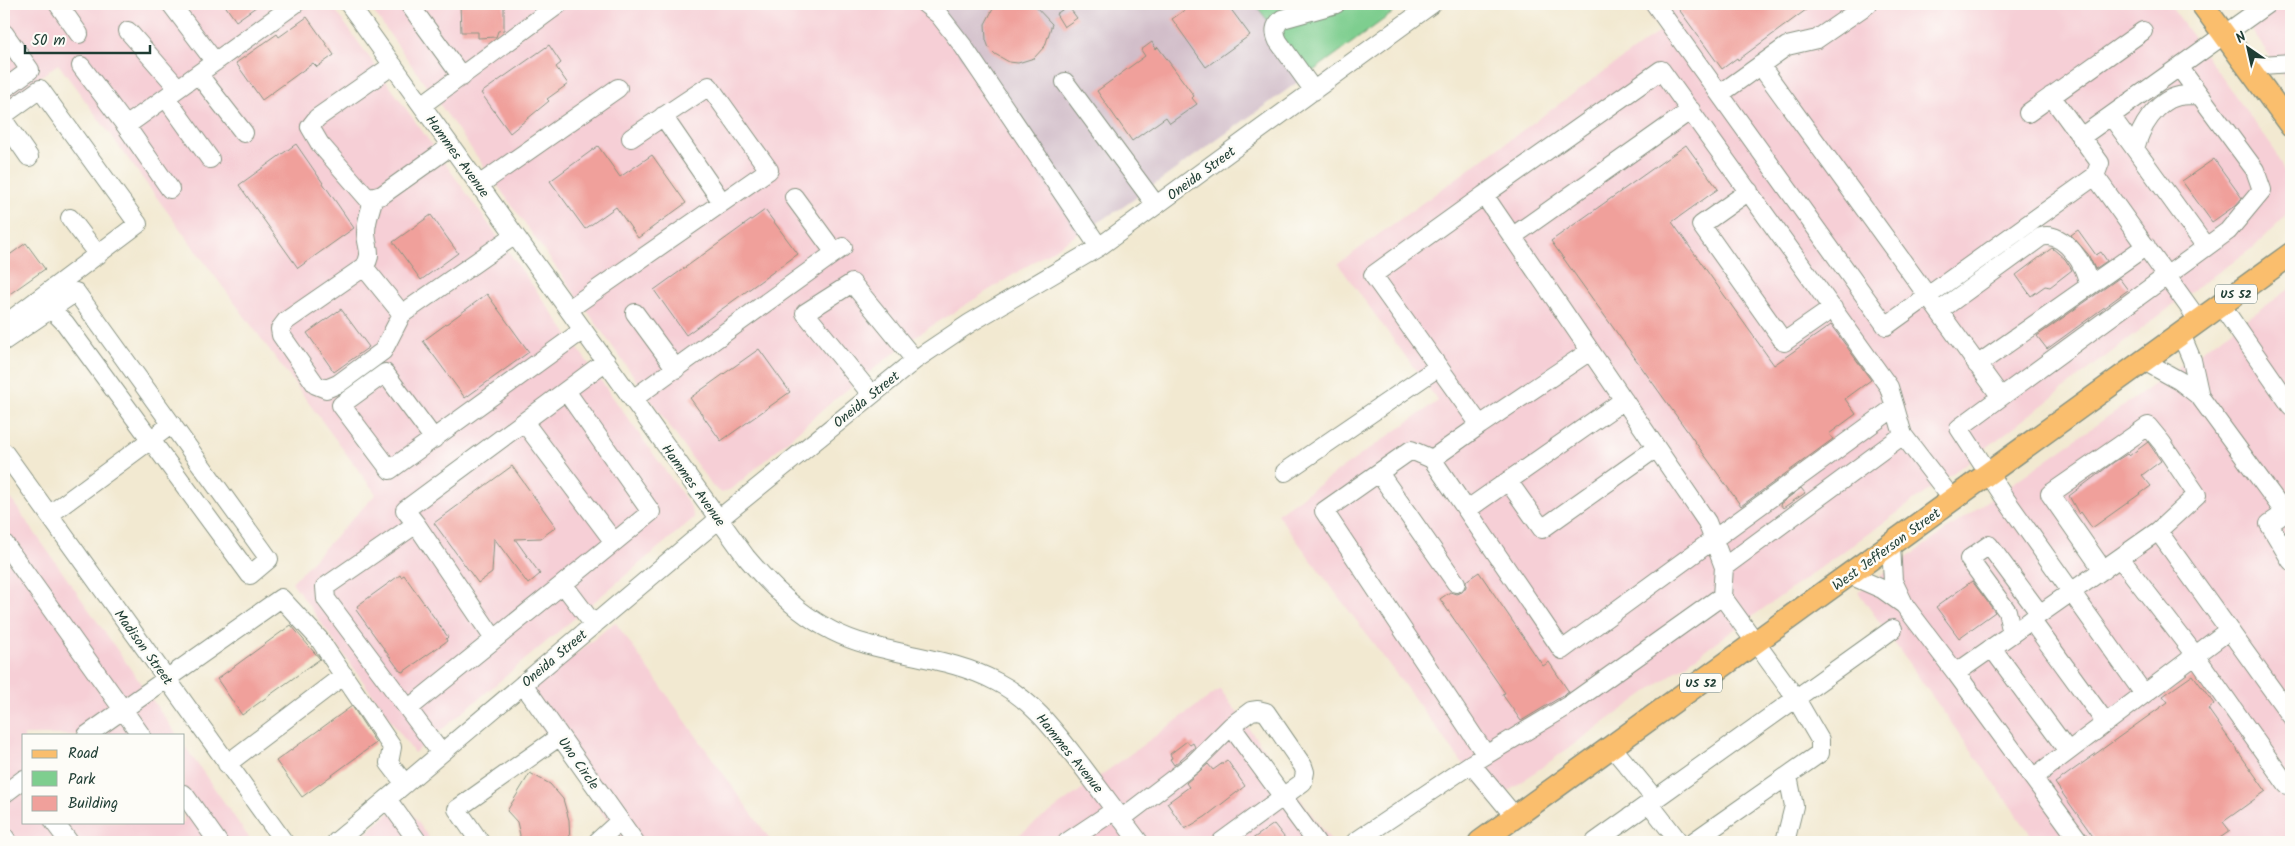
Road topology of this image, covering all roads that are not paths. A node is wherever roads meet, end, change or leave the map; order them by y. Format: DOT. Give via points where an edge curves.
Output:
graph roads {
  1 [pos="58,4"];
  2 [pos="172,4"];
  3 [pos="296,4"];
  4 [pos="349,4"];
  5 [pos="409,4"];
  6 [pos="559,4"];
  7 [pos="926,4"];
  8 [pos="1336,4"];
  9 [pos="1432,4"];
  10 [pos="1655,4"];
  11 [pos="1868,4"];
  12 [pos="2202,4"];
  13 [pos="2264,5"];
  14 [pos="128,30"];
  15 [pos="2143,31"];
  16 [pos="4,33"];
  17 [pos="79,34"];
  18 [pos="2225,35"];
  19 [pos="215,62"];
  20 [pos="2291,62"];
  21 [pos="1760,64"];
  22 [pos="81,66"];
  23 [pos="393,66"];
  24 [pos="2248,66"];
  25 [pos="2179,67"];
  26 [pos="198,74"];
  27 [pos="462,77"];
  28 [pos="1065,82"];
  29 [pos="4,88"];
  30 [pos="618,88"];
  31 [pos="1314,91"];
  32 [pos="172,93"];
  33 [pos="1720,94"];
  34 [pos="2200,94"];
  35 [pos="2051,96"];
  36 [pos="422,105"];
  37 [pos="1691,110"];
  38 [pos="2028,113"];
  39 [pos="4,115"];
  40 [pos="663,116"];
  41 [pos="2111,116"];
  42 [pos="2289,116"];
  43 [pos="4,121"];
  44 [pos="126,126"];
  45 [pos="244,133"];
  46 [pos="2081,137"];
  47 [pos="631,138"];
  48 [pos="451,146"];
  49 [pos="2136,150"];
  50 [pos="30,157"];
  51 [pos="210,158"];
  52 [pos="2094,176"];
  53 [pos="479,185"];
  54 [pos="170,188"];
  55 [pos="1749,191"];
  56 [pos="1484,195"];
  57 [pos="374,197"];
  58 [pos="794,197"];
  59 [pos="722,202"];
  60 [pos="1156,205"];
  61 [pos="70,218"];
  62 [pos="515,235"];
  63 [pos="1512,237"];
  64 [pos="2146,246"];
  65 [pos="2206,246"];
  66 [pos="1099,247"];
  67 [pos="2291,254"];
  68 [pos="98,255"];
  69 [pos="364,266"];
  70 [pos="2167,274"];
  71 [pos="2088,286"];
  72 [pos="1928,296"];
  73 [pos="2221,305"];
  74 [pos="50,308"];
  75 [pos="1833,308"];
  76 [pos="569,310"];
  77 [pos="1939,312"];
  78 [pos="635,313"];
  79 [pos="402,314"];
  80 [pos="4,325"];
  81 [pos="2190,328"];
  82 [pos="583,330"];
  83 [pos="4,341"];
  84 [pos="1590,351"];
  85 [pos="915,360"];
  86 [pos="606,361"];
  87 [pos="2144,361"];
  88 [pos="1977,365"];
  89 [pos="1437,368"];
  90 [pos="676,369"];
  91 [pos="566,391"];
  92 [pos="871,394"];
  93 [pos="2001,397"];
  94 [pos="2200,397"];
  95 [pos="633,399"];
  96 [pos="1624,400"];
  97 [pos="2291,406"];
  98 [pos="1895,407"];
  99 [pos="524,422"];
  100 [pos="172,424"];
  101 [pos="1480,424"];
  102 [pos="1903,435"];
  103 [pos="151,439"];
  104 [pos="434,439"];
  105 [pos="1656,448"];
  106 [pos="1432,459"];
  107 [pos="6,461"];
  108 [pos="1285,472"];
  109 [pos="1379,472"];
  110 [pos="1988,474"];
  111 [pos="1508,481"];
  112 [pos="1953,500"];
  113 [pos="1468,509"];
  114 [pos="2288,511"];
  115 [pos="49,515"];
  116 [pos="719,519"];
  117 [pos="416,524"];
  118 [pos="2158,531"];
  119 [pos="1714,539"];
  120 [pos="614,542"];
  121 [pos="4,543"];
  122 [pos="1890,545"];
  123 [pos="2120,558"];
  124 [pos="2291,561"];
  125 [pos="1724,567"];
  126 [pos="2103,570"];
  127 [pos="1850,575"];
  128 [pos="1456,583"];
  129 [pos="563,584"];
  130 [pos="2071,593"];
  131 [pos="1722,596"];
  132 [pos="1905,606"];
  133 [pos="2035,617"];
  134 [pos="594,625"];
  135 [pos="1893,629"];
  136 [pos="2229,630"];
  137 [pos="2012,634"];
  138 [pos="494,639"];
  139 [pos="1756,643"];
  140 [pos="1992,648"];
  141 [pos="2195,655"];
  142 [pos="1956,673"];
  143 [pos="344,675"];
  144 [pos="166,679"];
  145 [pos="523,684"];
  146 [pos="2144,694"];
  147 [pos="1795,697"];
  148 [pos="123,709"];
  149 [pos="408,709"];
  150 [pos="2291,716"];
  151 [pos="2106,723"];
  152 [pos="1231,726"];
  153 [pos="88,734"];
  154 [pos="140,734"];
  155 [pos="560,736"];
  156 [pos="1612,747"];
  157 [pos="2068,751"];
  158 [pos="441,753"];
  159 [pos="1479,759"];
  160 [pos="227,764"];
  161 [pos="1788,776"];
  162 [pos="2033,778"];
  163 [pos="22,781"];
  164 [pos="2291,782"];
  165 [pos="405,784"];
  166 [pos="4,794"];
  167 [pos="185,795"];
  168 [pos="1283,798"];
  169 [pos="387,799"];
  170 [pos="1652,801"];
  171 [pos="1118,814"];
  172 [pos="1515,817"];
  173 [pos="620,821"];
  174 [pos="56,824"];
  175 [pos="4,836"];
  176 [pos="1483,841"];
  177 [pos="8,842"];
  178 [pos="69,842"];
  179 [pos="218,842"];
  180 [pos="284,842"];
  181 [pos="336,842"];
  182 [pos="418,842"];
  183 [pos="480,842"];
  184 [pos="597,842"];
  185 [pos="635,842"];
  186 [pos="1068,842"];
  187 [pos="1139,842"];
  188 [pos="1221,842"];
  189 [pos="1316,842"];
  190 [pos="1355,842"];
  191 [pos="1595,842"];
  192 [pos="1679,842"];
  193 [pos="1693,842"];
  194 [pos="1784,842"];
  195 [pos="2080,842"];
  1 -- 17 [label="street"];
  2 -- 19 [label="street"];
  3 -- 19 [label="street"];
  4 -- 23 [label="street, Hammes Avenue"];
  5 -- 27 [label="street"];
  6 -- 27 [label="street"];
  7 -- 66 [label="street" via="963,46"];
  8 -- 31 [label="street" via="1282,19 1276,25 1278,41"];
  9 -- 31 [label="street, Oneida Street"];
  10 -- 33 [label="street"];
  11 -- 21 [label="street" via="1817,40 1787,46"];
  12 -- 18 [label="main road"];
  13 -- 18 [label="street"];
  14 -- 32 [label="street"];
  15 -- 35 [label="street"];
  16 -- 29 [label="street" via="30,70"];
  18 -- 24 [label="main road"];
  18 -- 25 [label="street"];
  19 -- 26 [label="street"];
  20 -- 24 [label="street"];
  21 -- 33 [label="street"];
  21 -- 72 [label="street"];
  22 -- 44 [label="street"];
  23 -- 36 [label="street, Hammes Avenue"];
  23 -- 57 [label="street" via="317,118 310,127 320,144 368,199"];
  24 -- 42 [label="main road"];
  25 -- 34 [label="street"];
  25 -- 41 [label="street"];
  26 -- 32 [label="street"];
  26 -- 45 [label="street"];
  27 -- 36 [label="street"];
  28 -- 60 [label="street"];
  30 -- 53 [label="street"];
  31 -- 60 [label="street, Oneida Street"];
  32 -- 44 [label="street"];
  32 -- 51 [label="street"];
  33 -- 72 [label="street" via="1886,326"];
  34 -- 49 [label="street" via="2177,96 2163,104 2144,124"];
  34 -- 65 [label="street" via="2255,170 2262,190 2228,231"];
  35 -- 38 [label="street"];
  35 -- 46 [label="street"];
  36 -- 48 [label="street, Hammes Avenue"];
  37 -- 55 [label="street"];
  37 -- 56 [label="street" via="1661,70"];
  37 -- 63 [label="street"];
  39 -- 68 [label="street" via="40,89 138,224"];
  40 -- 47 [label="street"];
  40 -- 59 [label="street"];
  40 -- 59 [label="street" via="709,86 768,170"];
  41 -- 46 [label="street"];
  41 -- 49 [label="street"];
  43 -- 50 [label="street"];
  44 -- 54 [label="street"];
  46 -- 52 [label="street" via="2100,163"];
  48 -- 53 [label="street, Hammes Avenue"];
  48 -- 57 [label="street" via="382,195"];
  49 -- 65 [label="street"];
  52 -- 64 [label="street"];
  52 -- 72 [label="street"];
  53 -- 62 [label="street, Hammes Avenue"];
  55 -- 75 [label="street"];
  55 -- 75 [label="street" via="1701,225 1778,335 1784,342"];
  56 -- 63 [label="street"];
  56 -- 89 [label="street" via="1373,276"];
  57 -- 69 [label="street" via="366,234 370,256"];
  58 -- 90 [label="street" via="839,250"];
  59 -- 76 [label="street"];
  60 -- 66 [label="street, Oneida Street"];
  61 -- 68 [label="street"];
  62 -- 76 [label="street, Hammes Avenue"];
  62 -- 79 [label="street"];
  63 -- 84 [label="street"];
  64 -- 70 [label="street"];
  64 -- 71 [label="street"];
  65 -- 70 [label="street"];
  66 -- 85 [label="street, Oneida Street" via="970,323"];
  67 -- 73 [label="main road, West Jefferson Street / US 52"];
  68 -- 80 [label="street"];
  69 -- 79 [label="street"];
  69 -- 79 [label="street" via="294,315 280,329 285,342 316,385 331,387 376,358 388,344"];
  70 -- 81 [label="street"];
  70 -- 93 [label="street"];
  71 -- 77 [label="street" via="2086,270 2069,248 2048,235"];
  71 -- 88 [label="street"];
  72 -- 77 [label="street"];
  73 -- 81 [label="main road, West Jefferson Street / US 52"];
  73 -- 97 [label="street"];
  74 -- 83 [label="street"];
  74 -- 100 [label="street" via="76,292"];
  74 -- 103 [label="street"];
  75 -- 98 [label="street" via="1889,387"];
  76 -- 82 [label="street, Hammes Avenue"];
  77 -- 88 [label="street"];
  78 -- 90 [label="street"];
  81 -- 87 [label="main road, West Jefferson Street / US 52"];
  81 -- 94 [label="street" via="2192,360"];
  82 -- 86 [label="street, Hammes Avenue"];
  82 -- 104 [label="street"];
  84 -- 96 [label="street"];
  84 -- 101 [label="street"];
  85 -- 92 [label="street, Oneida Street"];
  85 -- 92 [label="street" via="852,283 805,313"];
  86 -- 91 [label="street"];
  86 -- 95 [label="street, Hammes Avenue"];
  87 -- 94 [label="street" via="2180,381"];
  87 -- 110 [label="main road, West Jefferson Street / US 52"];
  88 -- 93 [label="street"];
  89 -- 101 [label="street"];
  89 -- 108 [label="street"];
  90 -- 95 [label="street"];
  91 -- 99 [label="street"];
  91 -- 120 [label="street" via="651,512"];
  92 -- 116 [label="street, Oneida Street"];
  93 -- 110 [label="street" via="1959,428"];
  94 -- 114 [label="street"];
  95 -- 116 [label="street, Hammes Avenue"];
  96 -- 105 [label="street"];
  96 -- 111 [label="street"];
  98 -- 102 [label="street"];
  98 -- 119 [label="street"];
  99 -- 117 [label="street" via="405,510"];
  99 -- 120 [label="street"];
  100 -- 103 [label="street"];
  100 -- 103 [label="street" via="269,559 250,575"];
  101 -- 106 [label="street"];
  102 -- 112 [label="street"];
  102 -- 125 [label="street"];
  103 -- 115 [label="street"];
  104 -- 104 [label="street" via="390,470 341,405 385,373"];
  105 -- 111 [label="street" via="1542,529"];
  105 -- 119 [label="street" via="1707,522"];
  106 -- 109 [label="street" via="1411,450"];
  106 -- 113 [label="street"];
  107 -- 115 [label="street, Madison Street"];
  109 -- 128 [label="street"];
  109 -- 159 [label="street" via="1324,511"];
  110 -- 112 [label="main road, West Jefferson Street / US 52"];
  110 -- 130 [label="street"];
  111 -- 113 [label="street"];
  112 -- 122 [label="main road, West Jefferson Street / US 52"];
  113 -- 119 [label="street" via="1562,650"];
  114 -- 124 [label="street" via="2270,524"];
  115 -- 144 [label="street, Madison Street"];
  116 -- 134 [label="street, Oneida Street"];
  116 -- 171 [label="street, Hammes Avenue" via="775,590 823,627 866,644 970,670 1015,693 1046,719"];
  117 -- 138 [label="street"];
  117 -- 149 [label="street" via="325,587 326,598"];
  118 -- 123 [label="street"];
  118 -- 126 [label="street" via="2197,495 2148,426 2050,494"];
  118 -- 136 [label="street"];
  119 -- 125 [label="street"];
  120 -- 129 [label="street"];
  121 -- 148 [label="street"];
  122 -- 127 [label="main road, West Jefferson Street / US 52"];
  122 -- 132 [label="street" via="1893,581"];
  123 -- 126 [label="street"];
  123 -- 141 [label="street"];
  125 -- 131 [label="street"];
  126 -- 130 [label="street"];
  127 -- 132 [label="street" via="1882,589"];
  127 -- 139 [label="main road, West Jefferson Street / US 52"];
  129 -- 134 [label="street"];
  129 -- 138 [label="street"];
  130 -- 133 [label="street"];
  130 -- 146 [label="street"];
  131 -- 139 [label="street"];
  131 -- 159 [label="street" via="1569,705"];
  132 -- 142 [label="street"];
  133 -- 137 [label="street"];
  133 -- 137 [label="street" via="1989,545 1969,559 2007,610"];
  133 -- 151 [label="street"];
  134 -- 145 [label="street, Oneida Street"];
  135 -- 147 [label="street"];
  136 -- 141 [label="street"];
  136 -- 150 [label="street"];
  137 -- 140 [label="street"];
  138 -- 149 [label="street"];
  139 -- 147 [label="street"];
  139 -- 156 [label="main road, West Jefferson Street / US 52"];
  140 -- 142 [label="street"];
  140 -- 157 [label="street"];
  141 -- 146 [label="street"];
  141 -- 164 [label="street" via="2287,785"];
  142 -- 162 [label="street"];
  143 -- 144 [label="street" via="319,638 281,598"];
  143 -- 160 [label="street"];
  143 -- 165 [label="street" via="392,747 389,763"];
  144 -- 148 [label="street"];
  144 -- 160 [label="street, Madison Street"];
  145 -- 155 [label="street, Uno Circle"];
  145 -- 158 [label="street, Oneida Street"];
  146 -- 151 [label="street"];
  147 -- 161 [label="street" via="1820,740 1820,753"];
  147 -- 170 [label="street"];
  148 -- 153 [label="street"];
  148 -- 154 [label="street"];
  149 -- 158 [label="street"];
  151 -- 157 [label="street"];
  152 -- 168 [label="street"];
  152 -- 168 [label="street" via="1252,711 1266,712 1304,772 1303,782"];
  152 -- 171 [label="street" via="1193,764"];
  155 -- 173 [label="street, Uno Circle"];
  155 -- 183 [label="street" via="457,809"];
  156 -- 170 [label="street"];
  156 -- 172 [label="main road, West Jefferson Street / US 52"];
  157 -- 162 [label="street"];
  158 -- 165 [label="street, Oneida Street"];
  159 -- 172 [label="street"];
  159 -- 190 [label="street"];
  160 -- 180 [label="street, Madison Street"];
  161 -- 193 [label="street"];
  161 -- 194 [label="street" via="1794,806"];
  162 -- 195 [label="street"];
  163 -- 166 [label="street"];
  165 -- 169 [label="street, Oneida Street"];
  167 -- 179 [label="street"];
  168 -- 188 [label="street"];
  168 -- 189 [label="street"];
  169 -- 181 [label="street, Oneida Street"];
  169 -- 182 [label="street"];
  170 -- 191 [label="street"];
  170 -- 192 [label="street"];
  171 -- 186 [label="street"];
  171 -- 187 [label="street, Hammes Avenue"];
  172 -- 176 [label="main road, West Jefferson Street / US 52"];
  173 -- 184 [label="street"];
  173 -- 185 [label="street, Uno Circle"];
  174 -- 178 [label="street"];
  175 -- 177 [label="street"];
}
